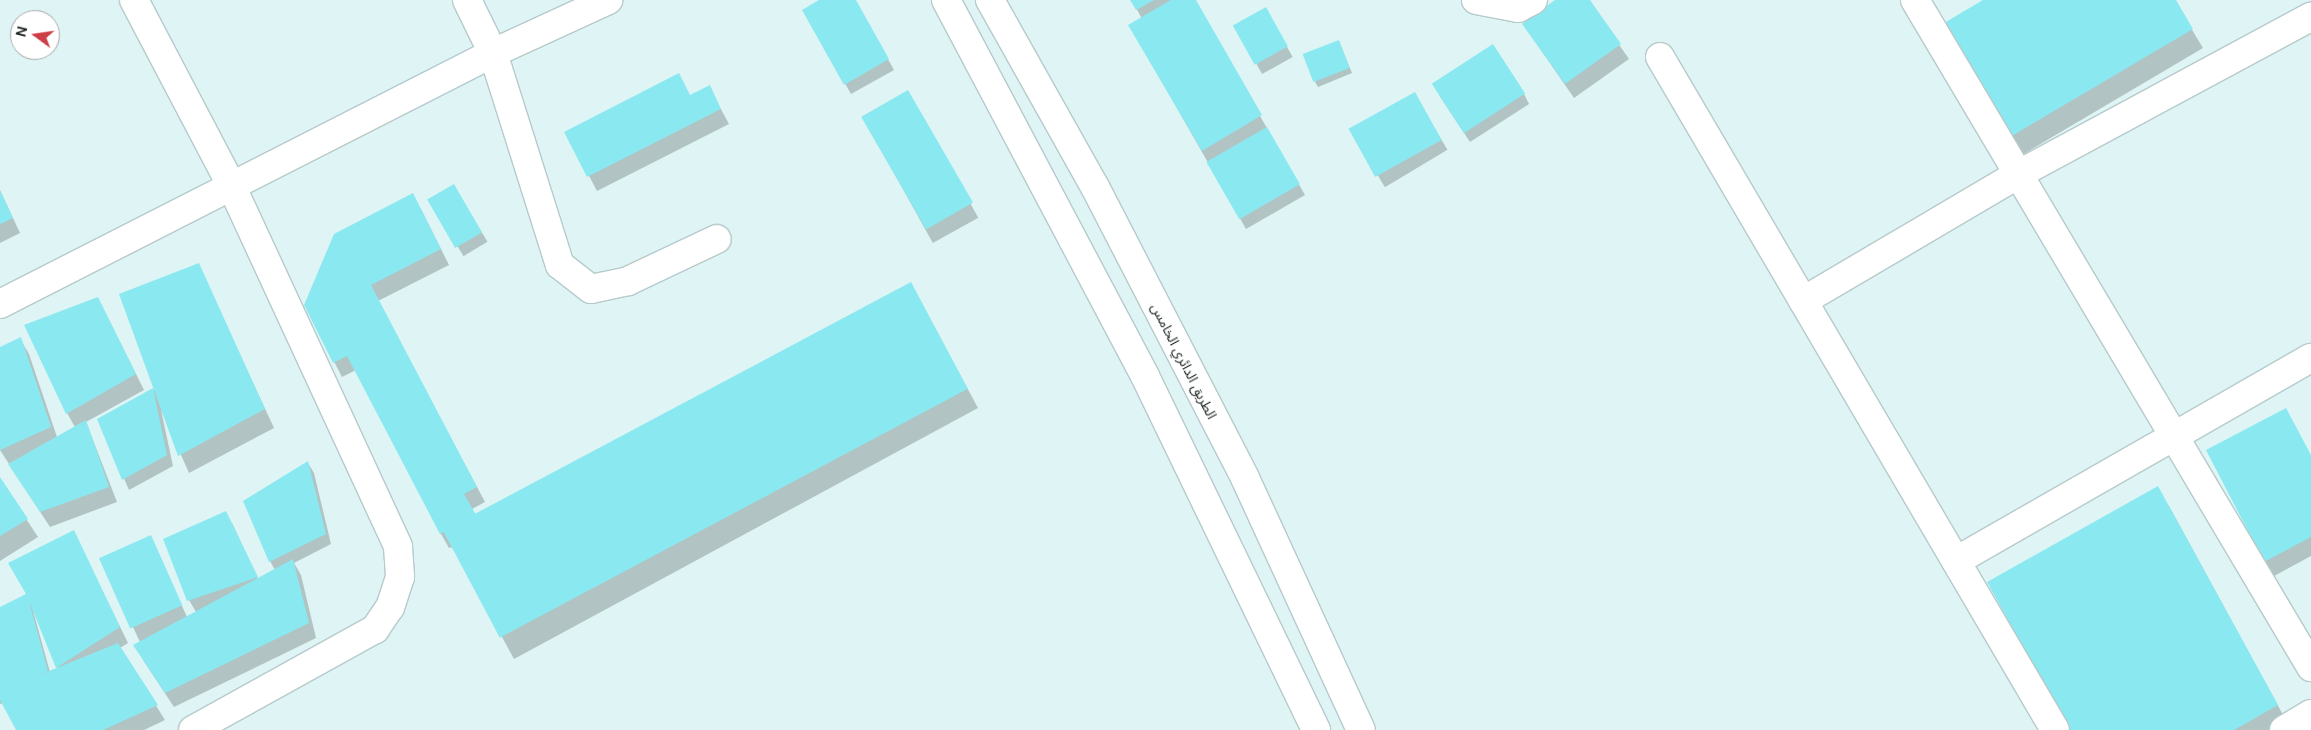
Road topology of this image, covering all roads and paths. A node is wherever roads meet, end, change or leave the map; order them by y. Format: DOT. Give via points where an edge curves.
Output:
graph roads {
  1 [pos="134,0"];
  2 [pos="467,0"];
  3 [pos="608,0"];
  4 [pos="946,0"];
  5 [pos="990,0"];
  6 [pos="1476,0"];
  7 [pos="1533,0"];
  8 [pos="1915,0"];
  9 [pos="2311,17"];
  10 [pos="493,52"];
  11 [pos="1660,57"];
  12 [pos="2017,175"];
  13 [pos="232,187"];
  14 [pos="717,239"];
  15 [pos="1803,301"];
  16 [pos="0,304"];
  17 [pos="2311,358"];
  18 [pos="2176,436"];
  19 [pos="1956,561"];
  20 [pos="2311,667"];
  21 [pos="2311,714"];
  22 [pos="193,730"];
  23 [pos="1316,730"];
  24 [pos="1361,730"];
  25 [pos="2054,730"];
  26 [pos="2284,730"];
  1 -- 13 [label="street"];
  2 -- 10 [label="street"];
  3 -- 10 [label="street"];
  4 -- 23 [label="street" via="1145,376"];
  5 -- 24 [label="street, الطريق الدائري الخامس" via="1095,188 1245,478"];
  6 -- 7 [label="street" via="1518,8"];
  8 -- 12 [label="street"];
  9 -- 12 [label="street"];
  10 -- 13 [label="street"];
  10 -- 14 [label="street" via="560,265 591,288 628,281"];
  11 -- 15 [label="street"];
  12 -- 15 [label="street"];
  12 -- 18 [label="street"];
  13 -- 16 [label="street"];
  13 -- 22 [label="street" via="398,547 400,577 390,607 375,630"];
  15 -- 19 [label="street"];
  17 -- 18 [label="street"];
  18 -- 19 [label="street"];
  18 -- 20 [label="street"];
  19 -- 25 [label="street"];
  21 -- 26 [label="street"];
}
